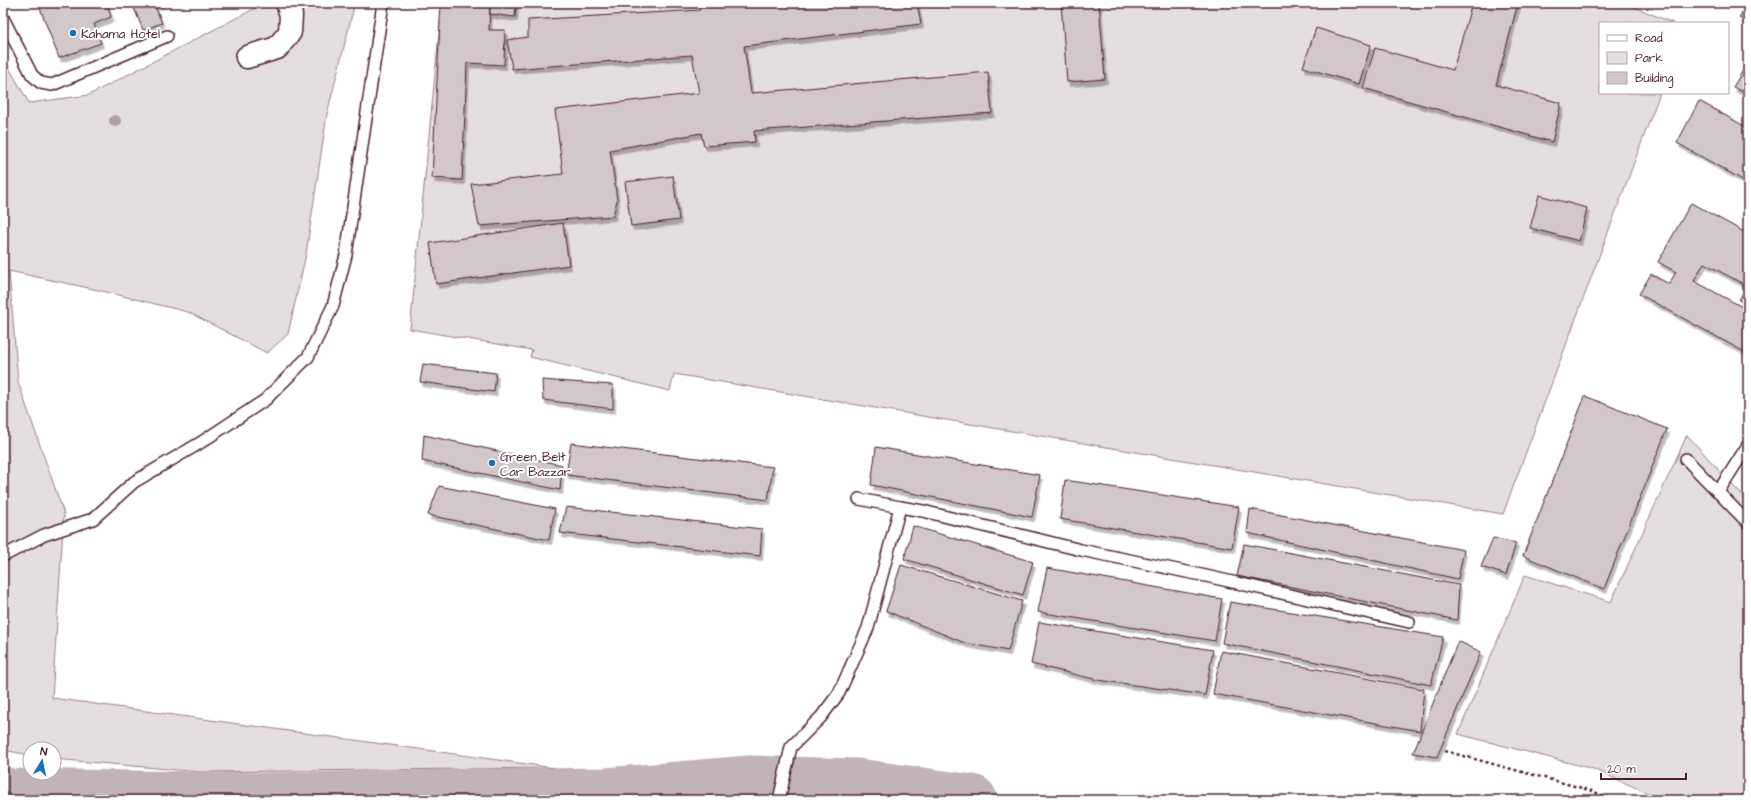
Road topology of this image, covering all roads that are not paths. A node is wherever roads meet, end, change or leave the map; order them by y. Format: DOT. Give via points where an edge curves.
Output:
graph roads {
  1 [pos="288,3"];
  2 [pos="383,3"];
  3 [pos="3,18"];
  4 [pos="167,36"];
  5 [pos="247,57"];
  6 [pos="1748,445"];
  7 [pos="1686,458"];
  8 [pos="1718,492"];
  9 [pos="858,499"];
  10 [pos="900,507"];
  11 [pos="1748,523"];
  12 [pos="3,556"];
  13 [pos="1409,622"];
  14 [pos="779,799"];
  1 -- 5 [label="street" via="291,15 290,32 277,48"];
  2 -- 12 [label="lane" via="346,255 333,306 308,357 265,400 134,482 93,519 44,535"];
  3 -- 4 [label="lane" via="32,75 41,83 52,85"];
  6 -- 8 [label="lane"];
  7 -- 8 [label="lane"];
  8 -- 11 [label="lane"];
  9 -- 10 [label="lane"];
  10 -- 13 [label="lane" via="923,510 1081,550"];
  10 -- 14 [label="lane" via="868,628 839,693 821,717 791,747"];
}
